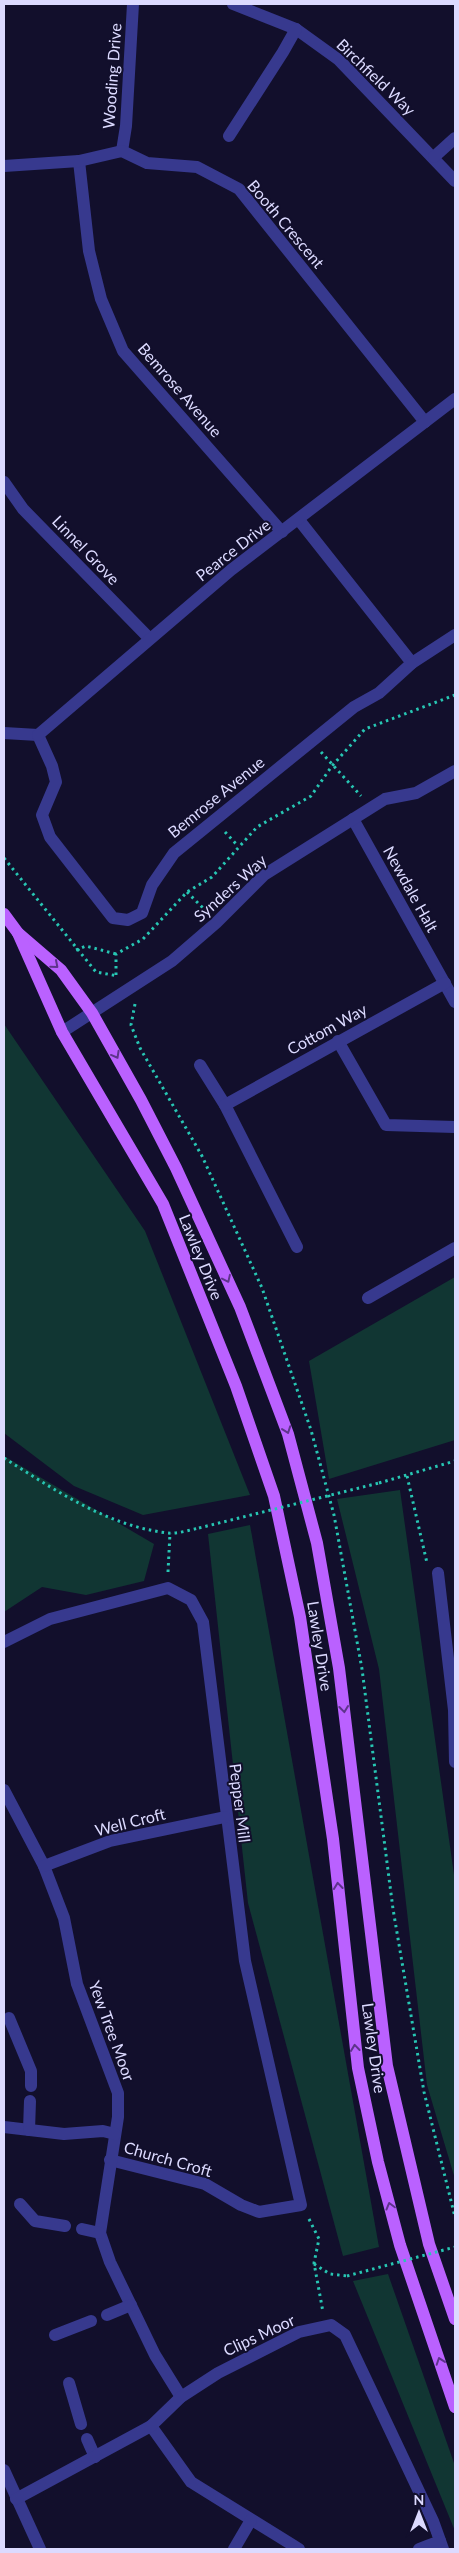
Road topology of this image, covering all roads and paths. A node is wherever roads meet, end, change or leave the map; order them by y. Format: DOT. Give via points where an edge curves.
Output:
graph roads {
  1 [pos="133,4"];
  2 [pos="233,4"];
  3 [pos="296,29"];
  4 [pos="229,136"];
  5 [pos="455,138"];
  6 [pos="122,151"];
  7 [pos="434,157"];
  8 [pos="79,161"];
  9 [pos="4,166"];
  10 [pos="455,181"];
  11 [pos="455,399"];
  12 [pos="426,422"];
  13 [pos="4,482"];
  14 [pos="298,520"];
  15 [pos="282,532"];
  16 [pos="455,635"];
  17 [pos="149,638"];
  18 [pos="412,663"];
  19 [pos="455,695"];
  20 [pos="4,733"];
  21 [pos="38,735"];
  22 [pos="312,741"];
  23 [pos="332,766"];
  24 [pos="455,771"];
  25 [pos="370,808"];
  26 [pos="353,819"];
  27 [pos="4,858"];
  28 [pos="187,892"];
  29 [pos="4,914"];
  30 [pos="216,923"];
  31 [pos="18,932"];
  32 [pos="116,954"];
  33 [pos="116,975"];
  34 [pos="444,983"];
  35 [pos="455,1002"];
  36 [pos="92,1013"];
  37 [pos="62,1032"];
  38 [pos="338,1042"];
  39 [pos="200,1065"];
  40 [pos="225,1105"];
  41 [pos="455,1127"];
  42 [pos="297,1247"];
  43 [pos="454,1249"];
  44 [pos="368,1298"];
  45 [pos="4,1458"];
  46 [pos="455,1461"];
  47 [pos="170,1533"];
  48 [pos="438,1573"];
  49 [pos="168,1588"];
  50 [pos="4,1642"];
  51 [pos="454,1706"];
  52 [pos="455,1762"];
  53 [pos="4,1790"];
  54 [pos="225,1817"];
  55 [pos="44,1866"];
  56 [pos="9,2018"];
  57 [pos="31,2086"];
  58 [pos="30,2100"];
  59 [pos="4,2127"];
  60 [pos="30,2130"];
  61 [pos="115,2134"];
  62 [pos="110,2160"];
  63 [pos="20,2204"];
  64 [pos="301,2205"];
  65 [pos="65,2226"];
  66 [pos="82,2230"];
  67 [pos="100,2233"];
  68 [pos="455,2247"];
  69 [pos="314,2263"];
  70 [pos="131,2305"];
  71 [pos="107,2315"];
  72 [pos="455,2319"];
  73 [pos="91,2321"];
  74 [pos="330,2325"];
  75 [pos="55,2335"];
  76 [pos="69,2383"];
  77 [pos="181,2397"];
  78 [pos="455,2407"];
  79 [pos="81,2424"];
  80 [pos="151,2426"];
  81 [pos="87,2439"];
  82 [pos="95,2457"];
  83 [pos="4,2470"];
  84 [pos="16,2499"];
  85 [pos="251,2520"];
  86 [pos="442,2545"];
  87 [pos="40,2549"];
  88 [pos="234,2549"];
  89 [pos="299,2549"];
  90 [pos="419,2549"];
  1 -- 6 [label="street, Wooding Drive"];
  2 -- 3 [label="street, Birchfield Way"];
  3 -- 4 [label="street"];
  3 -- 7 [label="street, Birchfield Way" via="338,60"];
  5 -- 7 [label="street"];
  6 -- 8 [label="street"];
  6 -- 12 [label="street, Booth Crescent" via="147,163 197,167 239,189"];
  7 -- 10 [label="street, Birchfield Way"];
  8 -- 9 [label="street"];
  8 -- 15 [label="street, Bemrose Avenue" via="88,251 100,299 123,351"];
  11 -- 12 [label="street, Pearce Drive"];
  12 -- 14 [label="street, Pearce Drive"];
  13 -- 17 [label="street, Linnel Grove" via="23,509"];
  14 -- 15 [label="street, Pearce Drive"];
  14 -- 18 [label="street"];
  15 -- 17 [label="street, Pearce Drive"];
  16 -- 18 [label="street, Bemrose Avenue"];
  17 -- 21 [label="street, Pearce Drive"];
  18 -- 22 [label="street, Bemrose Avenue" via="379,693 354,707"];
  19 -- 23 [label="path" via="365,729"];
  20 -- 21 [label="street"];
  21 -- 22 [label="street, Bemrose Avenue" via="56,782 42,815 50,837 114,918 128,920 142,912 152,885 174,852"];
  22 -- 23 [label="path"];
  23 -- 25 [label="path"];
  23 -- 28 [label="path" via="311,796 257,827 212,877"];
  24 -- 25 [label="street, Synders Way" via="416,793 385,799"];
  25 -- 26 [label="street, Synders Way"];
  26 -- 30 [label="street, Synders Way" via="264,875"];
  26 -- 34 [label="street, Newdale Halt"];
  27 -- 32 [label="path" via="76,950 86,946"];
  28 -- 30 [label="path"];
  28 -- 32 [label="path" via="143,939"];
  29 -- 31 [label="main road, Lawley Drive"];
  30 -- 36 [label="street, Synders Way" via="172,961"];
  31 -- 36 [label="main road, Lawley Drive, one-way" via="61,970"];
  31 -- 37 [label="main road, Lawley Drive"];
  32 -- 33 [label="path"];
  34 -- 35 [label="street, Newdale Halt"];
  34 -- 38 [label="street, Cottom Way"];
  36 -- 37 [label="street, Synders Way"];
  36 -- 72 [label="main road, Lawley Drive, one-way" via="176,1168 240,1307 288,1434 317,1543 338,1668 387,2066 430,2244"];
  78 -- 37 [label="main road, Lawley Drive, one-way" via="400,2245 358,2068 333,1838 300,1617 274,1496 236,1386 162,1204"];
  38 -- 40 [label="street, Cottom Way"];
  38 -- 41 [label="street" via="386,1124"];
  39 -- 40 [label="street"];
  40 -- 42 [label="street"];
  43 -- 44 [label="street"];
  45 -- 47 [label="path" via="68,1498 121,1523"];
  46 -- 47 [label="path, bridge"];
  47 -- 49 [label="path"];
  48 -- 51 [label="street"];
  49 -- 50 [label="street" via="50,1619"];
  49 -- 54 [label="street, Pepper Mill" via="191,1600 202,1622"];
  51 -- 52 [label="street"];
  53 -- 55 [label="street, Yew Tree Moor"];
  54 -- 55 [label="street, Well Croft" via="110,1841"];
  54 -- 64 [label="street, Pepper Mill" via="245,1961"];
  55 -- 61 [label="street, Yew Tree Moor" via="64,1918 77,1984 118,2093"];
  56 -- 57 [label="street" via="31,2071"];
  58 -- 60 [label="street"];
  59 -- 60 [label="street, Church Croft"];
  60 -- 61 [label="street, Church Croft"];
  61 -- 62 [label="street, Yew Tree Moor"];
  62 -- 64 [label="street, Church Croft" via="206,2184 259,2212"];
  62 -- 67 [label="street, Yew Tree Moor"];
  63 -- 65 [label="street" via="35,2220"];
  64 -- 69 [label="path" via="319,2239"];
  66 -- 67 [label="street"];
  67 -- 70 [label="street, Yew Tree Moor"];
  68 -- 69 [label="path, bridge" via="347,2276 330,2274"];
  69 -- 74 [label="path" via="323,2311"];
  70 -- 71 [label="street"];
  70 -- 77 [label="street, Yew Tree Moor" via="155,2355"];
  73 -- 75 [label="street"];
  74 -- 77 [label="street, Clips Moor" via="299,2332 253,2354"];
  74 -- 86 [label="street" via="345,2335"];
  76 -- 79 [label="street"];
  77 -- 80 [label="street, Clips Moor"];
  80 -- 82 [label="street, Clips Moor"];
  80 -- 85 [label="street" via="191,2482"];
  81 -- 82 [label="street"];
  82 -- 84 [label="street, Clips Moor"];
  83 -- 84 [label="street"];
  84 -- 87 [label="street"];
  85 -- 88 [label="street"];
  85 -- 89 [label="street"];
  86 -- 90 [label="street"];
}
